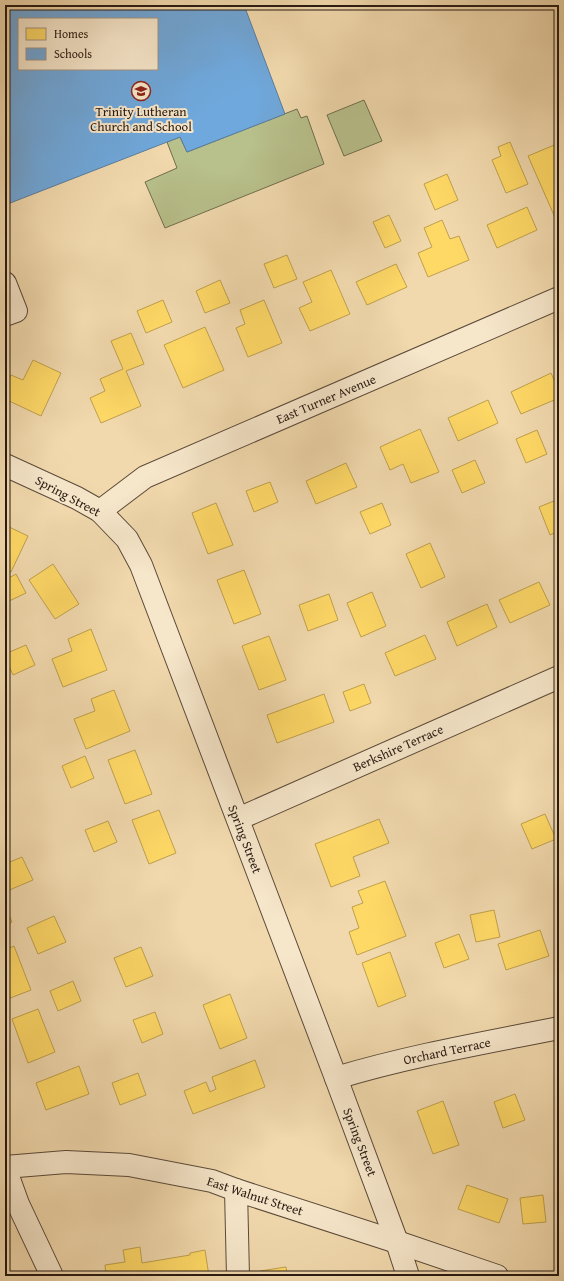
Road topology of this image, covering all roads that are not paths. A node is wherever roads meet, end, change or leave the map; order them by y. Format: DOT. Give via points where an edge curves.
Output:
graph roads {
  1 [pos="5,284"];
  2 [pos="559,298"];
  3 [pos="5,315"];
  4 [pos="5,465"];
  5 [pos="100,511"];
  6 [pos="559,677"];
  7 [pos="238,819"];
  8 [pos="559,1028"];
  9 [pos="336,1078"];
  10 [pos="5,1167"];
  11 [pos="236,1190"];
  12 [pos="397,1242"];
  13 [pos="52,1276"];
  14 [pos="238,1276"];
  15 [pos="408,1276"];
  16 [pos="497,1276"];
  1 -- 3 [label="street" via="16,311"];
  2 -- 5 [label="street, East Turner Avenue" via="145,477"];
  4 -- 5 [label="street, Spring Street"];
  5 -- 7 [label="street, Spring Street" via="127,539 141,565"];
  6 -- 7 [label="street, Berkshire Terrace"];
  7 -- 9 [label="street, Spring Street"];
  8 -- 9 [label="street, Orchard Terrace" via="419,1057"];
  9 -- 12 [label="street, Spring Street"];
  10 -- 11 [label="street, East Walnut Street" via="66,1162 129,1165 212,1181"];
  10 -- 13 [label="street" via="18,1204"];
  11 -- 12 [label="street, East Walnut Street"];
  11 -- 14 [label="street"];
  12 -- 15 [label="street, Spring Street"];
  12 -- 16 [label="street, East Walnut Street"];
}
